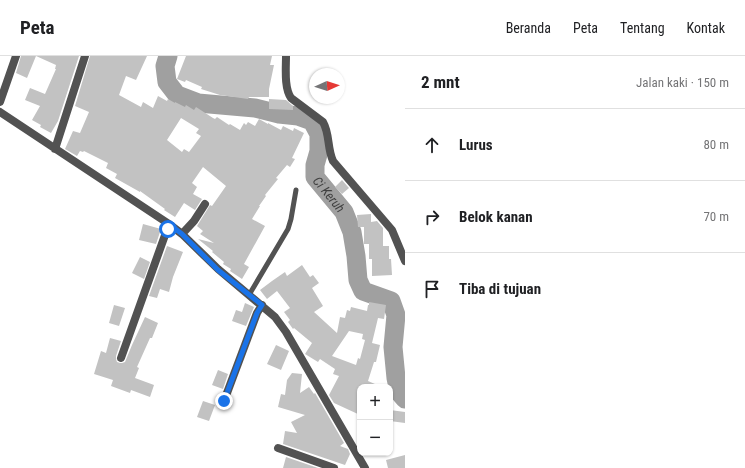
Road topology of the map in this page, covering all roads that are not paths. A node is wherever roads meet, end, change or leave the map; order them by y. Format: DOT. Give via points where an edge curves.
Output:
graph roads {
  1 [pos="16,56"];
  2 [pos="85,56"];
  3 [pos="286,56"];
  4 [pos="0,102"];
  5 [pos="0,112"];
  6 [pos="55,149"];
  7 [pos="296,190"];
  8 [pos="205,204"];
  9 [pos="168,228"];
  10 [pos="182,234"];
  11 [pos="405,261"];
  12 [pos="249,295"];
  13 [pos="259,309"];
  14 [pos="121,358"];
  15 [pos="224,401"];
  16 [pos="278,448"];
  17 [pos="334,468"];
  18 [pos="365,468"];
  1 -- 4 [label="street"];
  2 -- 6 [label="street"];
  3 -- 11 [label="street" via="288,94 323,122 328,132 333,161 392,230"];
  5 -- 6 [label="street"];
  6 -- 9 [label="street"];
  7 -- 12 [label="lane" via="288,229"];
  8 -- 10 [label="street"];
  9 -- 10 [label="street"];
  9 -- 14 [label="street"];
  10 -- 12 [label="street" via="218,270"];
  12 -- 13 [label="street"];
  13 -- 15 [label="street"];
  13 -- 18 [label="street" via="276,317"];
  16 -- 17 [label="street"];
}
